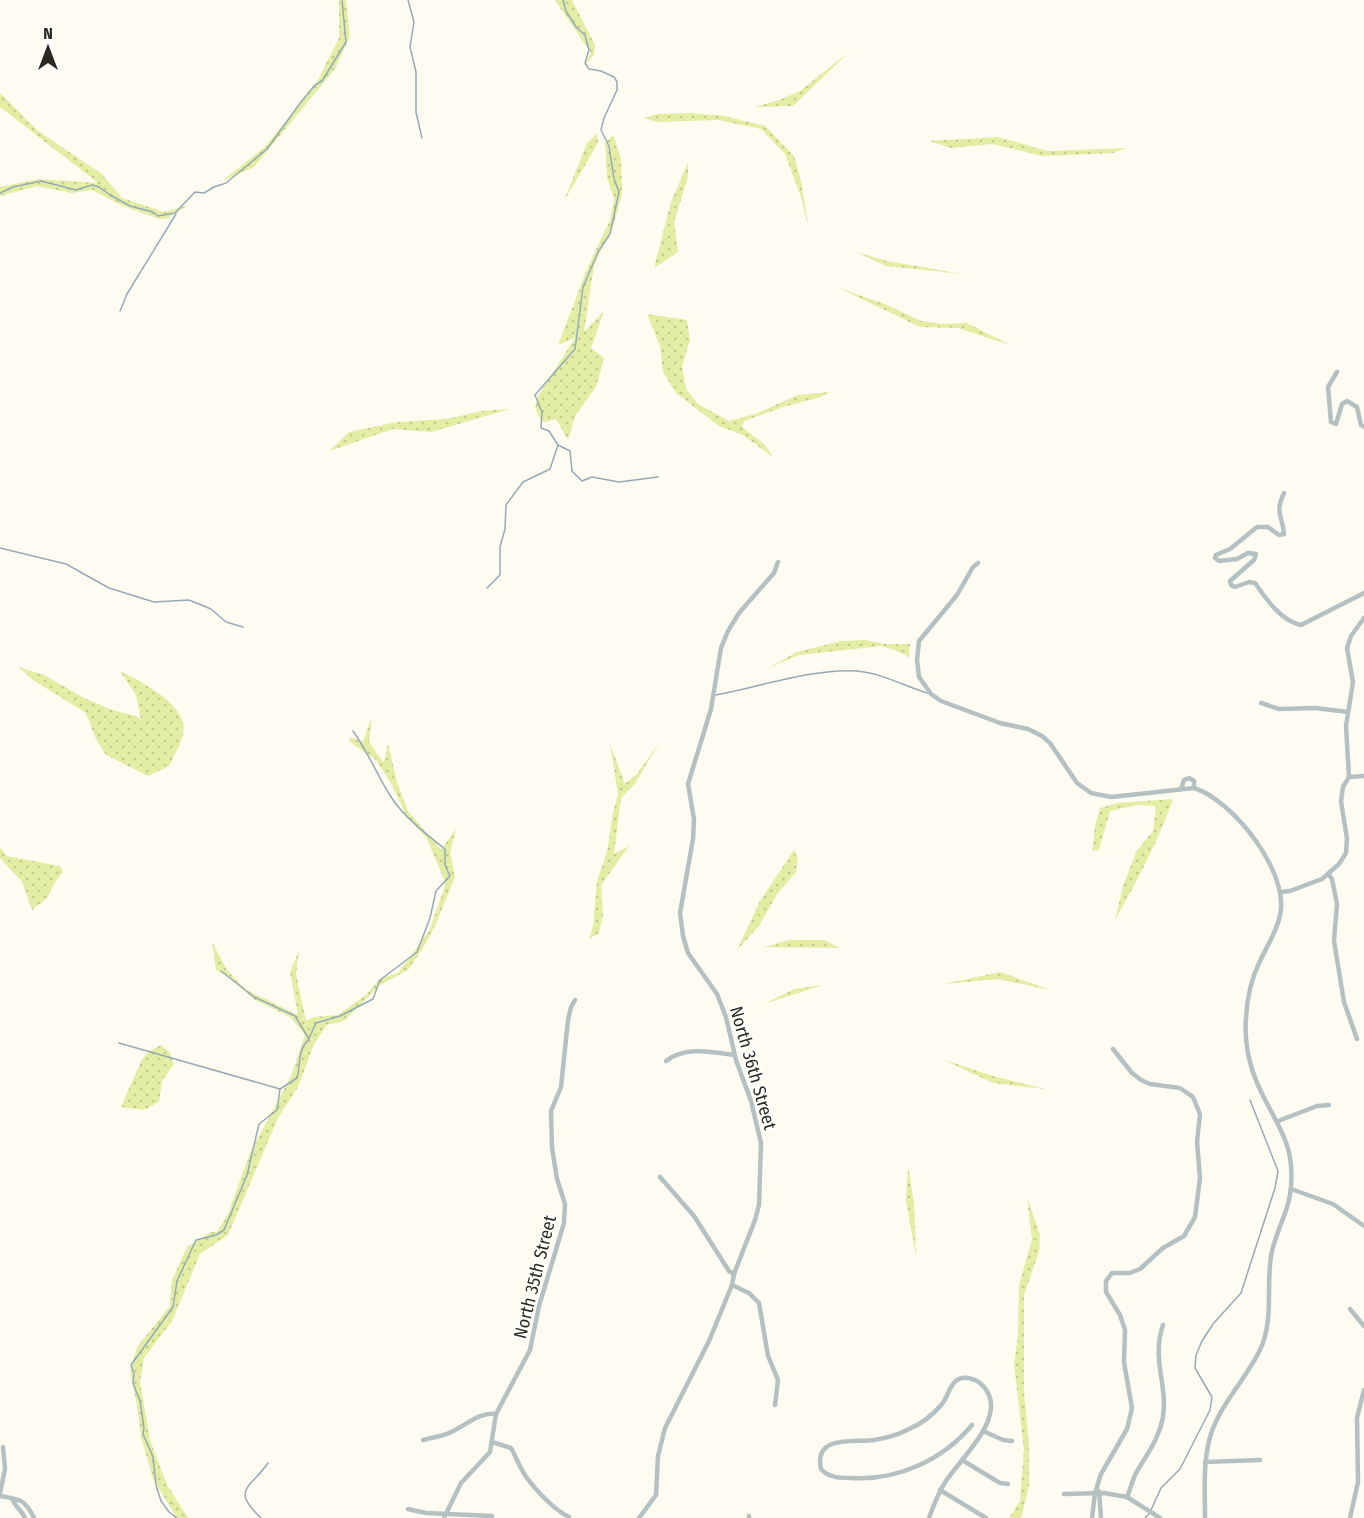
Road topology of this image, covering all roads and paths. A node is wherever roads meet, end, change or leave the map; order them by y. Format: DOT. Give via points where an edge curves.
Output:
graph roads {
  1 [pos="1337,372"];
  2 [pos="1364,427"];
  3 [pos="1284,493"];
  4 [pos="778,562"];
  5 [pos="978,563"];
  6 [pos="1364,593"];
  7 [pos="1364,618"];
  8 [pos="1261,703"];
  9 [pos="1348,712"];
  10 [pos="1364,776"];
  11 [pos="1349,777"];
  12 [pos="1194,788"];
  13 [pos="1181,789"];
  14 [pos="1329,875"];
  15 [pos="1281,892"];
  16 [pos="576,1000"];
  17 [pos="1357,1039"];
  18 [pos="1113,1049"];
  19 [pos="734,1054"];
  20 [pos="666,1061"];
  21 [pos="1329,1105"];
  22 [pos="1278,1122"];
  23 [pos="660,1178"];
  24 [pos="1291,1189"];
  25 [pos="1364,1226"];
  26 [pos="734,1274"];
  27 [pos="732,1285"];
  28 [pos="1350,1309"];
  29 [pos="1163,1325"];
  30 [pos="1364,1326"];
  31 [pos="1364,1390"];
  32 [pos="775,1405"];
  33 [pos="496,1414"];
  34 [pos="972,1425"];
  35 [pos="983,1431"];
  36 [pos="962,1438"];
  37 [pos="423,1440"];
  38 [pos="1012,1441"];
  39 [pos="492,1442"];
  40 [pos="3,1447"];
  41 [pos="972,1448"];
  42 [pos="962,1460"];
  43 [pos="1260,1460"];
  44 [pos="1205,1462"];
  45 [pos="1008,1484"];
  46 [pos="940,1490"];
  47 [pos="1097,1493"];
  48 [pos="0,1494"];
  49 [pos="1064,1494"];
  50 [pos="1127,1497"];
  51 [pos="12,1498"];
  52 [pos="25,1505"];
  53 [pos="20,1509"];
  54 [pos="408,1509"];
  55 [pos="444,1516"];
  56 [pos="492,1516"];
  57 [pos="569,1516"];
  58 [pos="1158,1516"];
  59 [pos="930,1517"];
  60 [pos="25,1518"];
  61 [pos="34,1518"];
  62 [pos="639,1518"];
  63 [pos="987,1518"];
  64 [pos="1092,1518"];
  65 [pos="1101,1518"];
  66 [pos="1205,1518"];
  67 [pos="1350,1518"];
  1 -- 2 [label="street" via="1328,387 1330,422 1336,424 1342,404 1347,401 1357,407"];
  3 -- 6 [label="street" via="1279,510 1284,534 1257,527 1216,555 1219,561 1256,554 1230,581 1231,585 1255,583 1266,600 1290,621 1301,625"];
  4 -- 19 [label="street, North 36th Street" via="774,573 728,631 717,665 711,710 688,784 694,819 680,904 681,927 688,952 722,1006"];
  5 -- 13 [label="street" via="919,641 919,677 931,694 1000,723 1034,731 1050,743 1077,783 1091,794 1111,797"];
  7 -- 9 [label="street" via="1348,644 1353,682"];
  8 -- 9 [label="street" via="1280,709"];
  9 -- 11 [label="street"];
  10 -- 11 [label="street"];
  11 -- 14 [label="street" via="1341,801 1346,853"];
  12 -- 13 [label="street"];
  12 -- 13 [label="street" via="1194,781 1189,778"];
  12 -- 15 [label="street" via="1210,795 1243,824"];
  14 -- 15 [label="street"];
  14 -- 17 [label="street" via="1337,904 1334,941 1344,1002"];
  15 -- 22 [label="street" via="1282,908 1254,976 1246,1018 1254,1075"];
  16 -- 33 [label="street, North 35th Street" via="568,1020 561,1087 551,1111 552,1148 565,1204 564,1223 530,1350"];
  18 -- 47 [label="street" via="1141,1080 1180,1088 1196,1101 1200,1114 1200,1178 1195,1217 1184,1236 1140,1269 1112,1274 1106,1281 1106,1292 1125,1330 1124,1362 1132,1408 1127,1429 1104,1466"];
  19 -- 20 [label="street" via="699,1050"];
  19 -- 26 [label="street, North 36th Street" via="753,1109 762,1156 759,1205"];
  21 -- 22 [label="street"];
  22 -- 24 [label="street" via="1289,1150"];
  23 -- 26 [label="street" via="694,1216"];
  24 -- 25 [label="street" via="1333,1204"];
  24 -- 44 [label="street" via="1271,1256 1265,1336 1214,1426"];
  26 -- 27 [label="street, North 36th Street"];
  27 -- 32 [label="street" via="756,1299 762,1310 768,1356 778,1380"];
  27 -- 62 [label="street, North 36th Street" via="710,1341 665,1428 658,1456 656,1495"];
  28 -- 30 [label="street"];
  29 -- 50 [label="street" via="1157,1349 1164,1405 1161,1428"];
  31 -- 67 [label="street" via="1357,1418 1358,1482"];
  33 -- 37 [label="street" via="479,1416 452,1432"];
  33 -- 39 [label="street, North 35th Street"];
  34 -- 36 [label="street"];
  35 -- 36 [label="street" via="991,1409 989,1395 979,1383 961,1378 929,1417 887,1438 835,1442 825,1450 821,1469 831,1476 853,1479 884,1477 912,1469"];
  35 -- 38 [label="street"];
  35 -- 41 [label="street"];
  36 -- 41 [label="street"];
  39 -- 55 [label="street, North 35th Street" via="488,1456 461,1483"];
  39 -- 57 [label="street" via="512,1448 531,1482 560,1513"];
  40 -- 48 [label="street" via="5,1469"];
  41 -- 42 [label="street"];
  42 -- 45 [label="street"];
  42 -- 46 [label="street"];
  43 -- 44 [label="street"];
  44 -- 66 [label="street"];
  46 -- 59 [label="street"];
  46 -- 63 [label="street"];
  47 -- 49 [label="street"];
  47 -- 50 [label="street"];
  47 -- 64 [label="street"];
  47 -- 65 [label="street"];
  48 -- 51 [label="street"];
  50 -- 58 [label="street"];
  51 -- 52 [label="street"];
  51 -- 53 [label="street"];
  52 -- 53 [label="street"];
  52 -- 61 [label="street"];
  53 -- 60 [label="street"];
  54 -- 55 [label="street"];
  55 -- 56 [label="street"];
}
